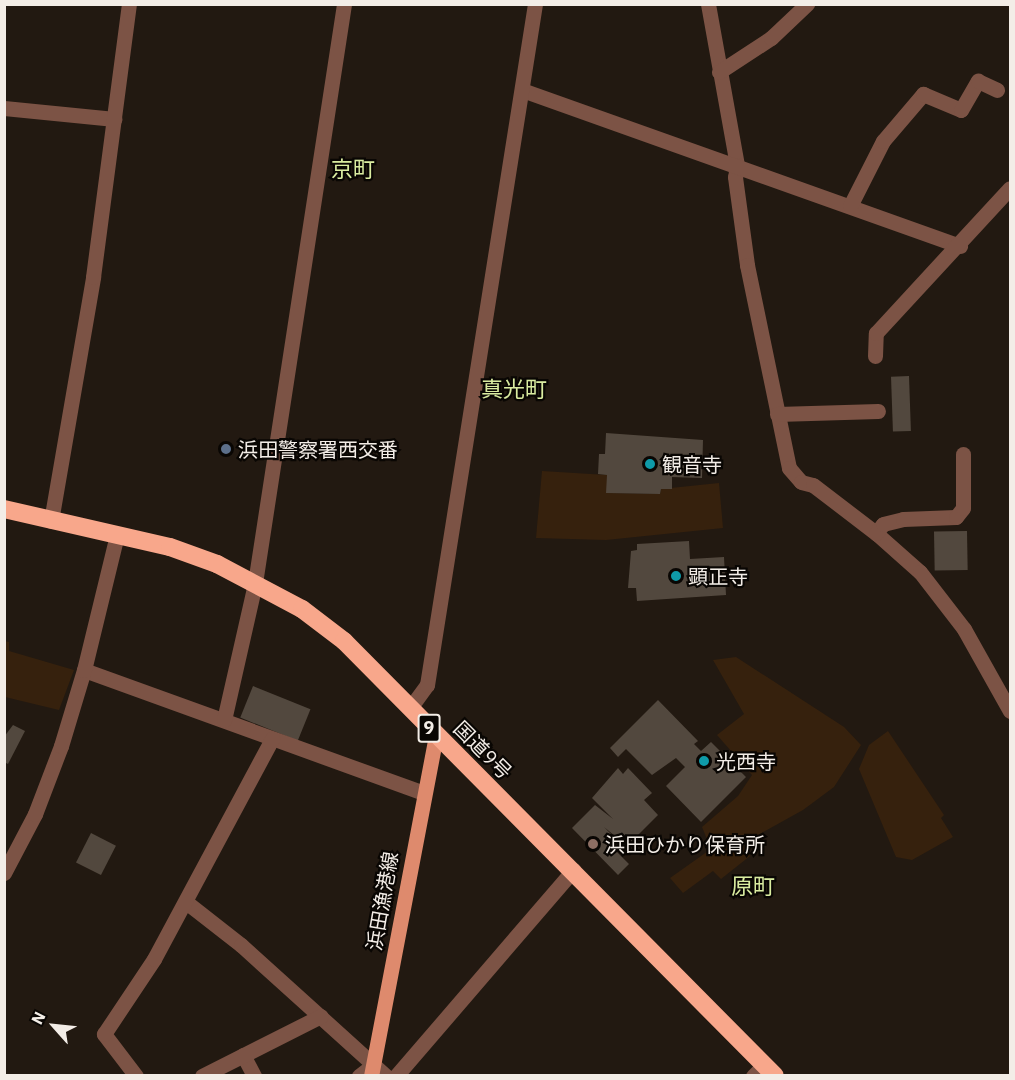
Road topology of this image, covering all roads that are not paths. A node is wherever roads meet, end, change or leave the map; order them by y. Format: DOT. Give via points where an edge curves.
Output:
graph roads {
  1 [pos="129,4"];
  2 [pos="344,4"];
  3 [pos="535,4"];
  4 [pos="708,4"];
  5 [pos="807,4"];
  6 [pos="719,72"];
  7 [pos="522,90"];
  8 [pos="997,90"];
  9 [pos="4,108"];
  10 [pos="114,119"];
  11 [pos="737,165"];
  12 [pos="1011,188"];
  13 [pos="850,206"];
  14 [pos="960,246"];
  15 [pos="875,356"];
  16 [pos="878,411"];
  17 [pos="777,414"];
  18 [pos="963,454"];
  19 [pos="4,509"];
  20 [pos="51,521"];
  21 [pos="876,532"];
  22 [pos="117,535"];
  23 [pos="255,583"];
  24 [pos="84,670"];
  25 [pos="410,708"];
  26 [pos="1011,711"];
  27 [pos="224,720"];
  28 [pos="436,735"];
  29 [pos="272,739"];
  30 [pos="423,793"];
  31 [pos="573,870"];
  32 [pos="4,873"];
  33 [pos="186,902"];
  34 [pos="321,1017"];
  35 [pos="243,1055"];
  36 [pos="372,1070"];
  37 [pos="764,1072"];
  38 [pos="136,1076"];
  39 [pos="202,1076"];
  40 [pos="254,1076"];
  41 [pos="359,1076"];
  42 [pos="386,1076"];
  43 [pos="396,1076"];
  1 -- 10 [label="street"];
  2 -- 23 [label="street"];
  3 -- 7 [label="street"];
  4 -- 6 [label="street"];
  5 -- 6 [label="street" via="771,38"];
  6 -- 11 [label="street"];
  7 -- 11 [label="street"];
  7 -- 25 [label="street" via="427,685"];
  8 -- 13 [label="street" via="978,81 961,110 923,94 883,141"];
  9 -- 10 [label="street"];
  10 -- 20 [label="street" via="93,277"];
  11 -- 13 [label="street"];
  11 -- 17 [label="street" via="735,177 747,265"];
  12 -- 14 [label="street"];
  13 -- 14 [label="street"];
  14 -- 15 [label="street" via="876,333"];
  16 -- 17 [label="street"];
  17 -- 21 [label="street" via="789,468 801,482 813,485"];
  18 -- 21 [label="street" via="963,508 956,517 903,519 883,524"];
  19 -- 20 [label="highway, 国道9号 / 9"];
  20 -- 22 [label="highway, 国道9号 / 9"];
  21 -- 26 [label="street" via="920,573 964,629"];
  22 -- 23 [label="highway, 国道9号 / 9" via="179,551"];
  22 -- 24 [label="street"];
  23 -- 25 [label="highway, 国道9号 / 9" via="302,609 344,641"];
  23 -- 27 [label="street"];
  24 -- 27 [label="street"];
  24 -- 32 [label="street" via="35,814"];
  25 -- 28 [label="highway, 国道9号 / 9"];
  27 -- 29 [label="street"];
  28 -- 30 [label="main road, 浜田漁港線"];
  28 -- 31 [label="highway, 国道9号 / 9"];
  29 -- 30 [label="street"];
  29 -- 33 [label="street"];
  30 -- 36 [label="main road, 浜田漁港線"];
  31 -- 37 [label="highway, 国道9号 / 9"];
  31 -- 43 [label="street"];
  33 -- 34 [label="street"];
  33 -- 38 [label="street" via="104,1034"];
  34 -- 35 [label="street"];
  34 -- 36 [label="street"];
  35 -- 39 [label="street"];
  35 -- 40 [label="street"];
  36 -- 41 [label="street"];
  36 -- 42 [label="street"];
}
